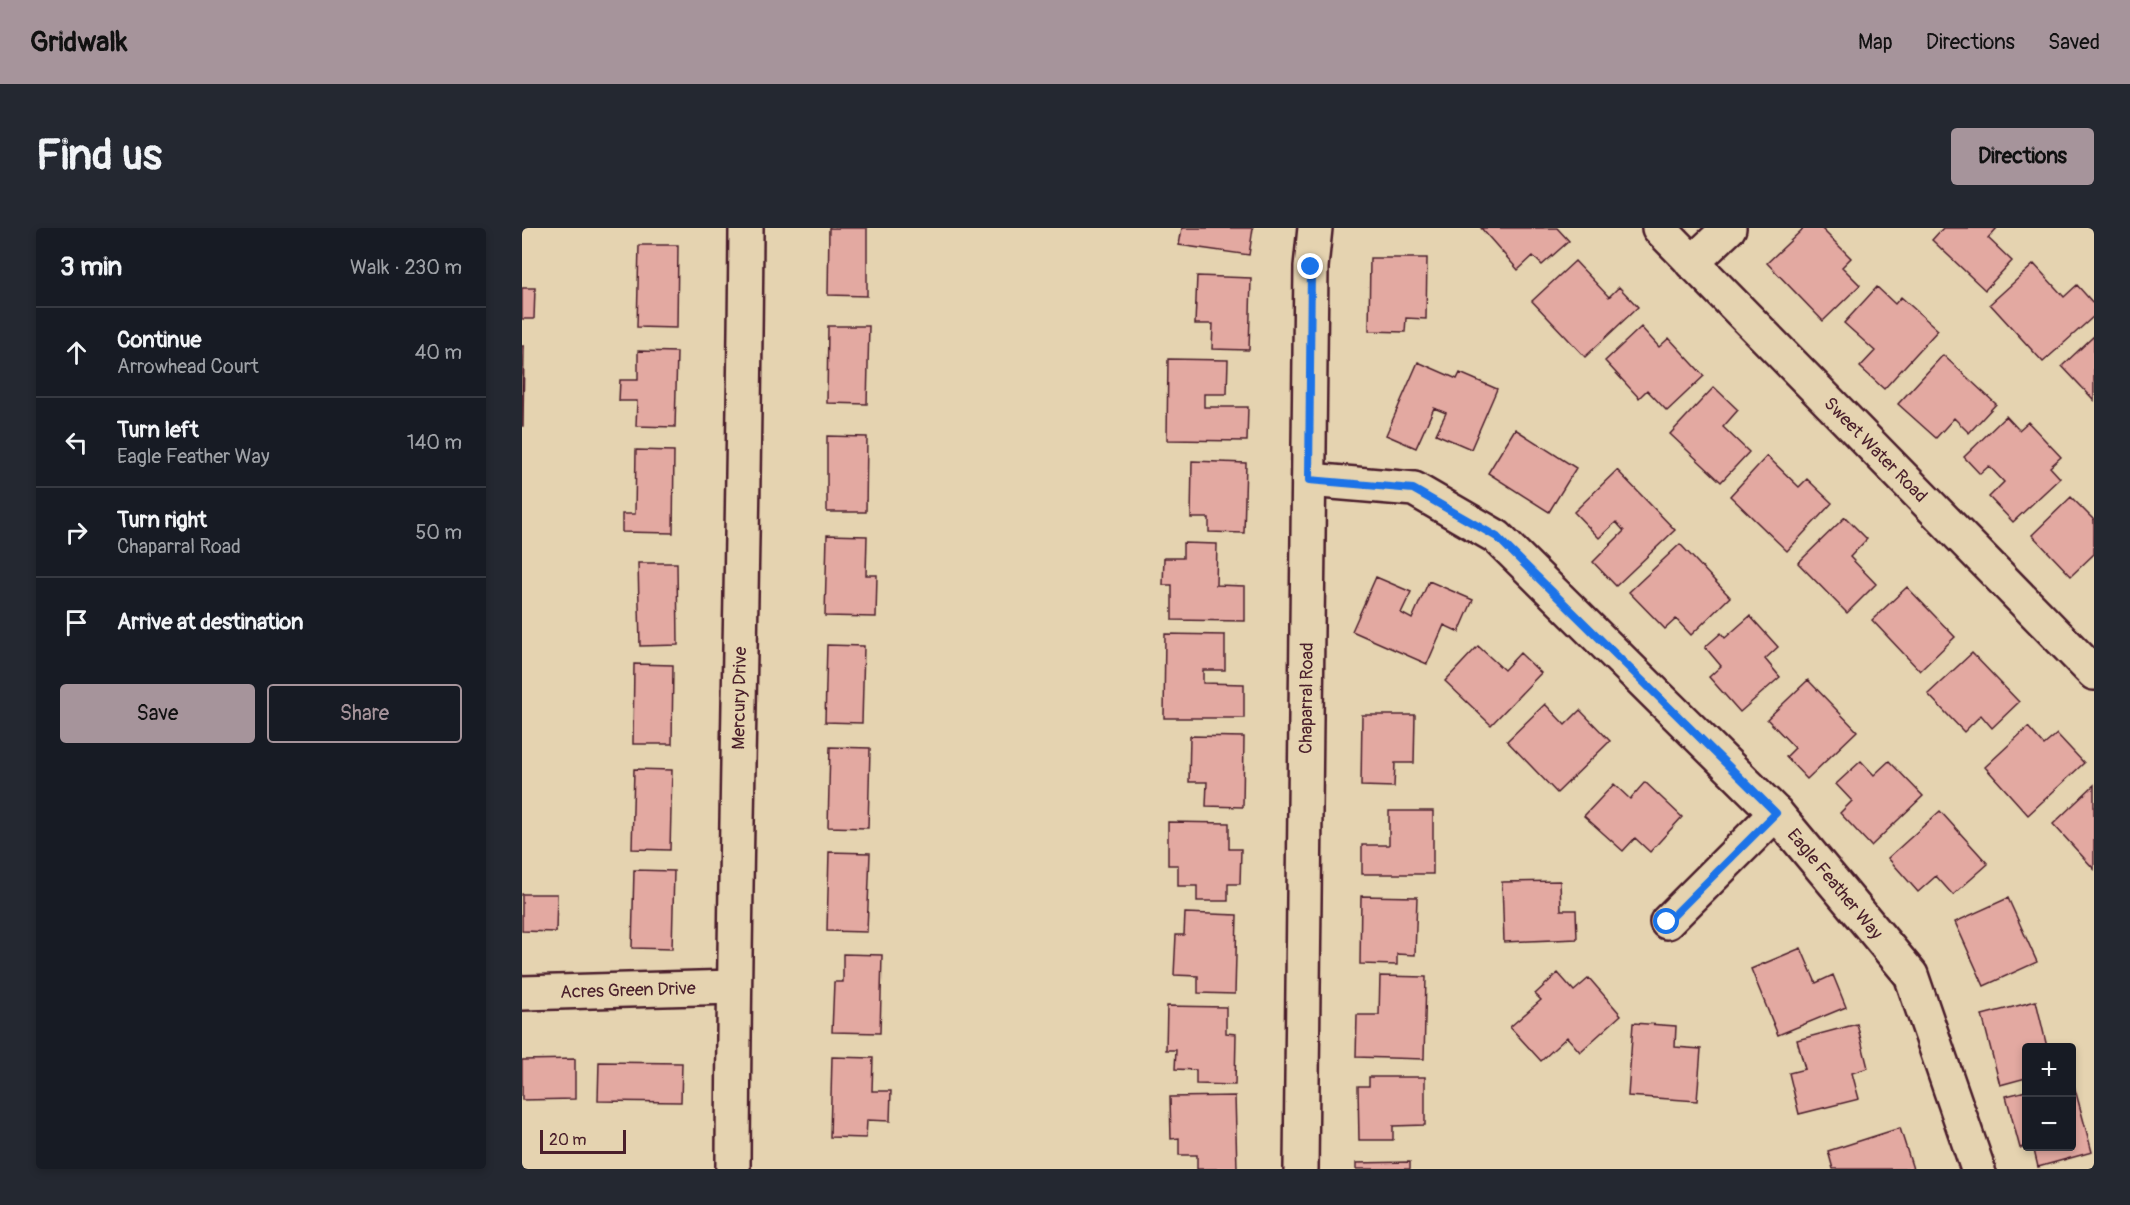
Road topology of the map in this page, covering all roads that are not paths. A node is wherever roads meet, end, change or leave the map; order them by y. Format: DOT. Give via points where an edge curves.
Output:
graph roads {
  1 [pos="747,228"];
  2 [pos="1315,228"];
  3 [pos="1659,228"];
  4 [pos="1728,228"];
  5 [pos="1692,263"];
  6 [pos="1309,480"];
  7 [pos="2094,673"];
  8 [pos="1776,813"];
  9 [pos="1667,922"];
  10 [pos="734,987"];
  11 [pos="522,993"];
  12 [pos="733,1169"];
  13 [pos="1301,1169"];
  14 [pos="1978,1169"];
  1 -- 10 [label="street, Mercury Drive"];
  2 -- 6 [label="street, Chaparral Road" via="1311,267"];
  3 -- 5 [label="street, Sweet Water Road"];
  4 -- 5 [label="street"];
  5 -- 7 [label="street, Sweet Water Road"];
  6 -- 8 [label="street, Eagle Feather Way" via="1413,489 1497,537"];
  6 -- 13 [label="street, Chaparral Road"];
  8 -- 9 [label="street"];
  8 -- 14 [label="street, Eagle Feather Way" via="1911,975"];
  10 -- 11 [label="street, Acres Green Drive"];
  10 -- 12 [label="street, Mercury Drive"];
}
